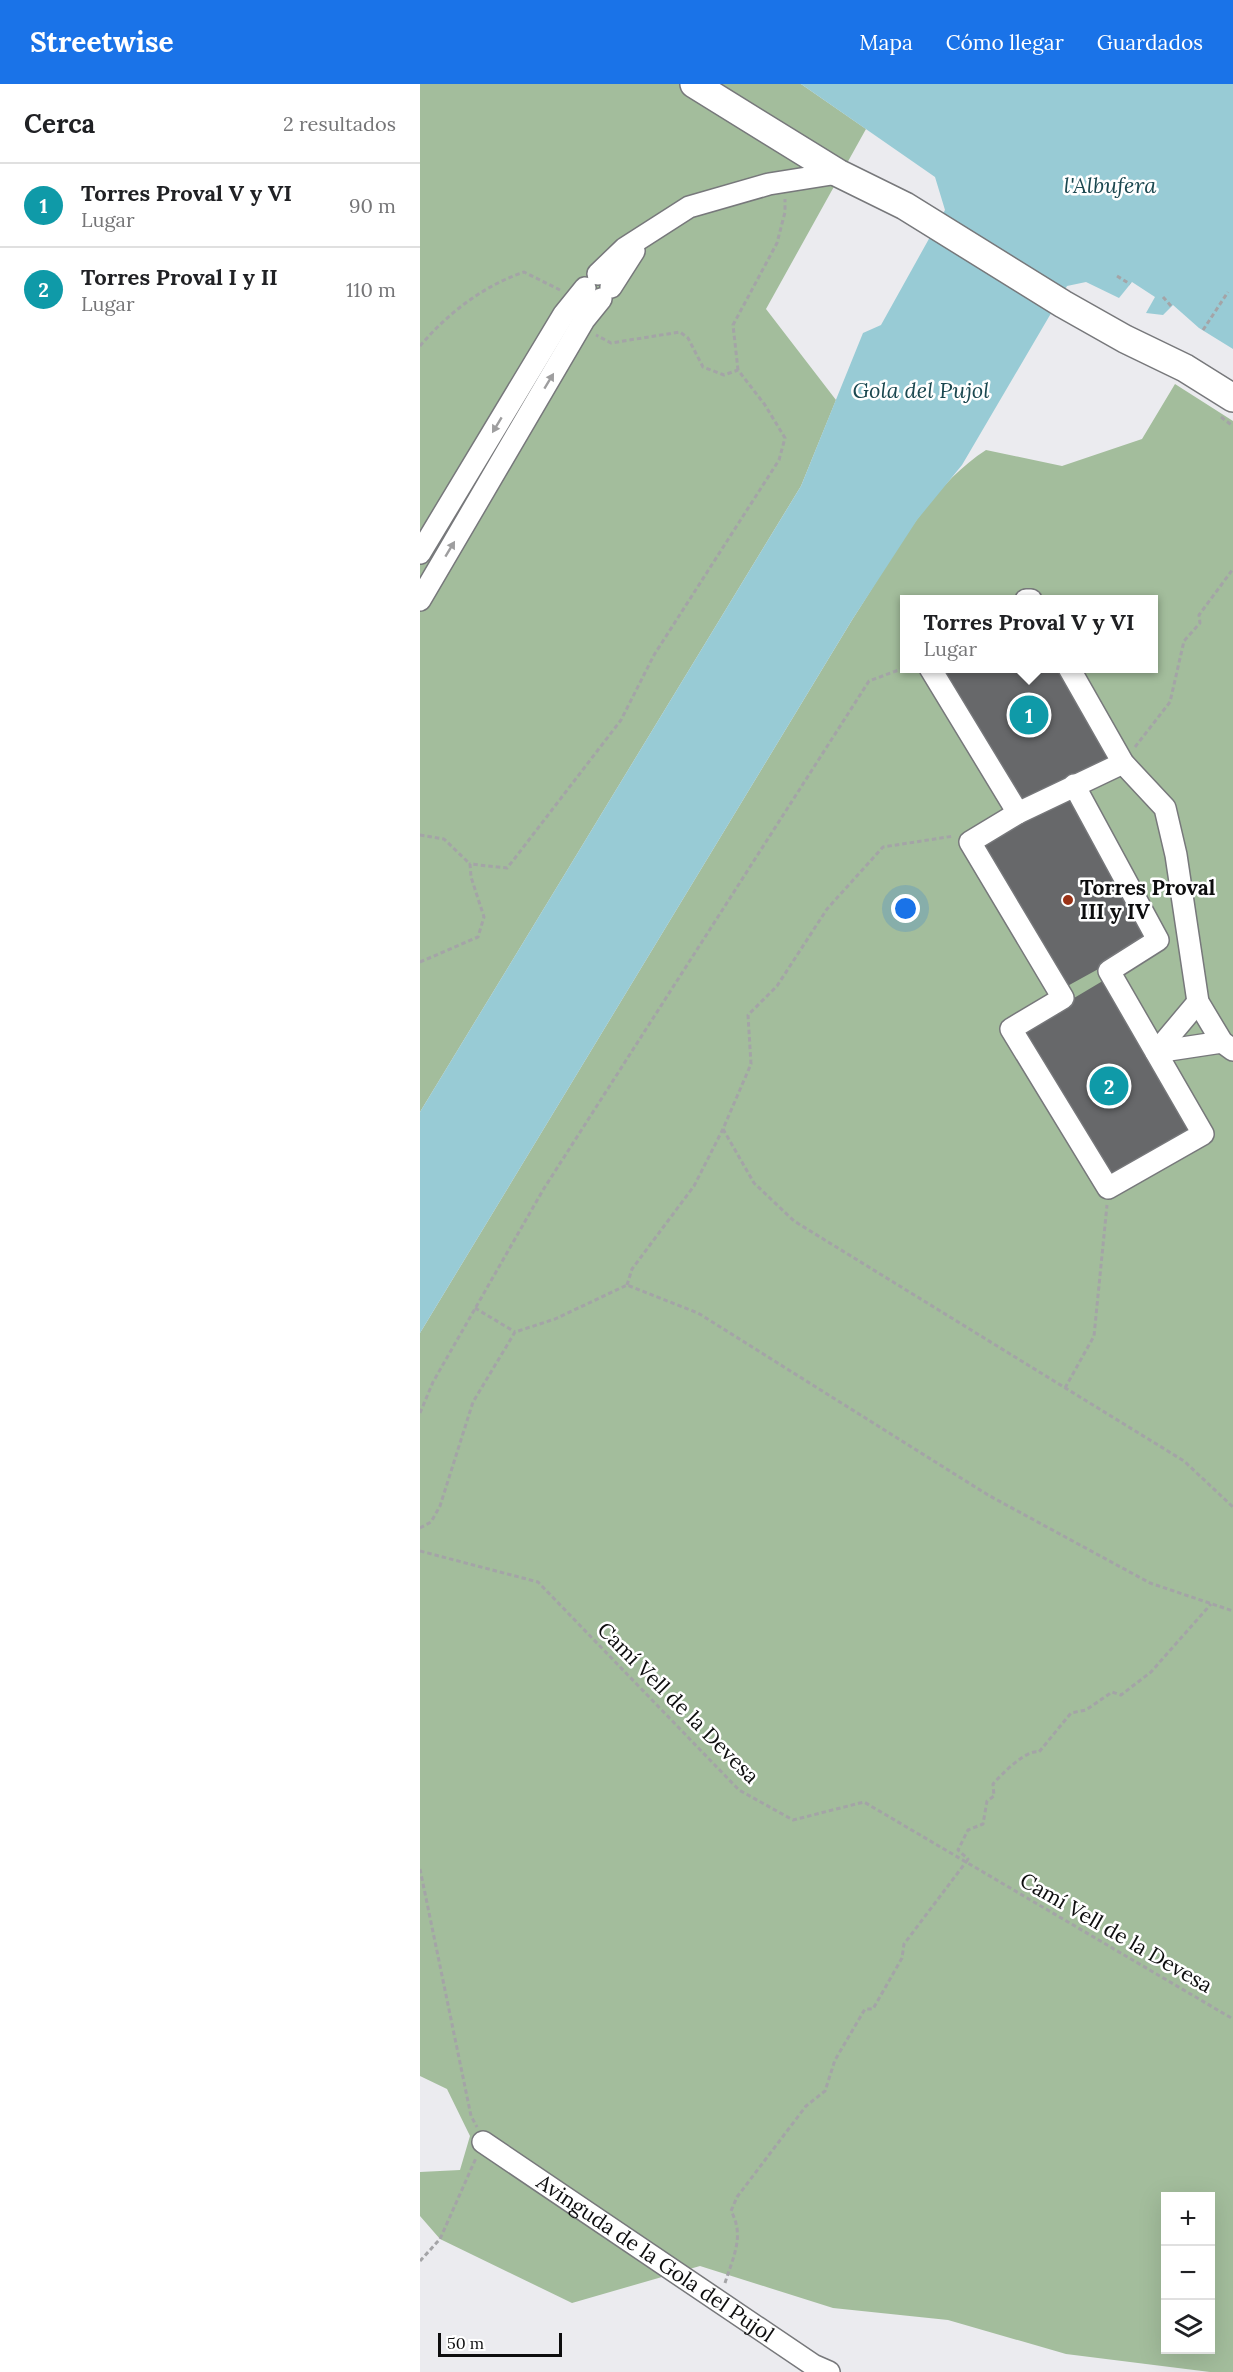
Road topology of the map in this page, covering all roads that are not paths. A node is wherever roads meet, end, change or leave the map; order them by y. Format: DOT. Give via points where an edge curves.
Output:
graph roads {
  1 [pos="694,84"];
  2 [pos="716,84"];
  3 [pos="789,143"];
  4 [pos="838,172"];
  5 [pos="777,186"];
  6 [pos="916,212"];
  7 [pos="566,316"];
  8 [pos="1125,339"];
  9 [pos="1233,398"];
  10 [pos="1233,414"];
  11 [pos="420,553"];
  12 [pos="420,600"];
  13 [pos="932,673"];
  14 [pos="1072,673"];
  15 [pos="1123,764"];
  16 [pos="1074,785"];
  17 [pos="1018,813"];
  18 [pos="1198,1002"];
  19 [pos="1228,1046"];
  20 [pos="1156,1052"];
  21 [pos="483,2142"];
  22 [pos="829,2372"];
  1 -- 3 [label="main road"];
  2 -- 6 [label="main road" via="878,183"];
  3 -- 4 [label="main road"];
  3 -- 5 [label="street" via="788,167"];
  4 -- 5 [label="street"];
  4 -- 6 [label="main road"];
  5 -- 7 [label="street" via="689,207 625,248 599,287"];
  6 -- 8 [label="main road"];
  7 -- 11 [label="street, one-way"];
  12 -- 7 [label="street, one-way"];
  8 -- 9 [label="main road" via="1185,368"];
  8 -- 10 [label="main road" via="1173,376"];
  13 -- 17 [label="street"];
  14 -- 15 [label="street"];
  15 -- 16 [label="street"];
  15 -- 18 [label="street" via="1165,808"];
  16 -- 17 [label="street"];
  16 -- 20 [label="street" via="1158,940 1109,971"];
  17 -- 20 [label="street" via="969,842 1063,998 1011,1029 1108,1188 1203,1134"];
  18 -- 19 [label="street"];
  18 -- 20 [label="street"];
  19 -- 20 [label="street"];
  21 -- 22 [label="street, Avinguda de la Gola del Pujol" via="813,2365"];
}
